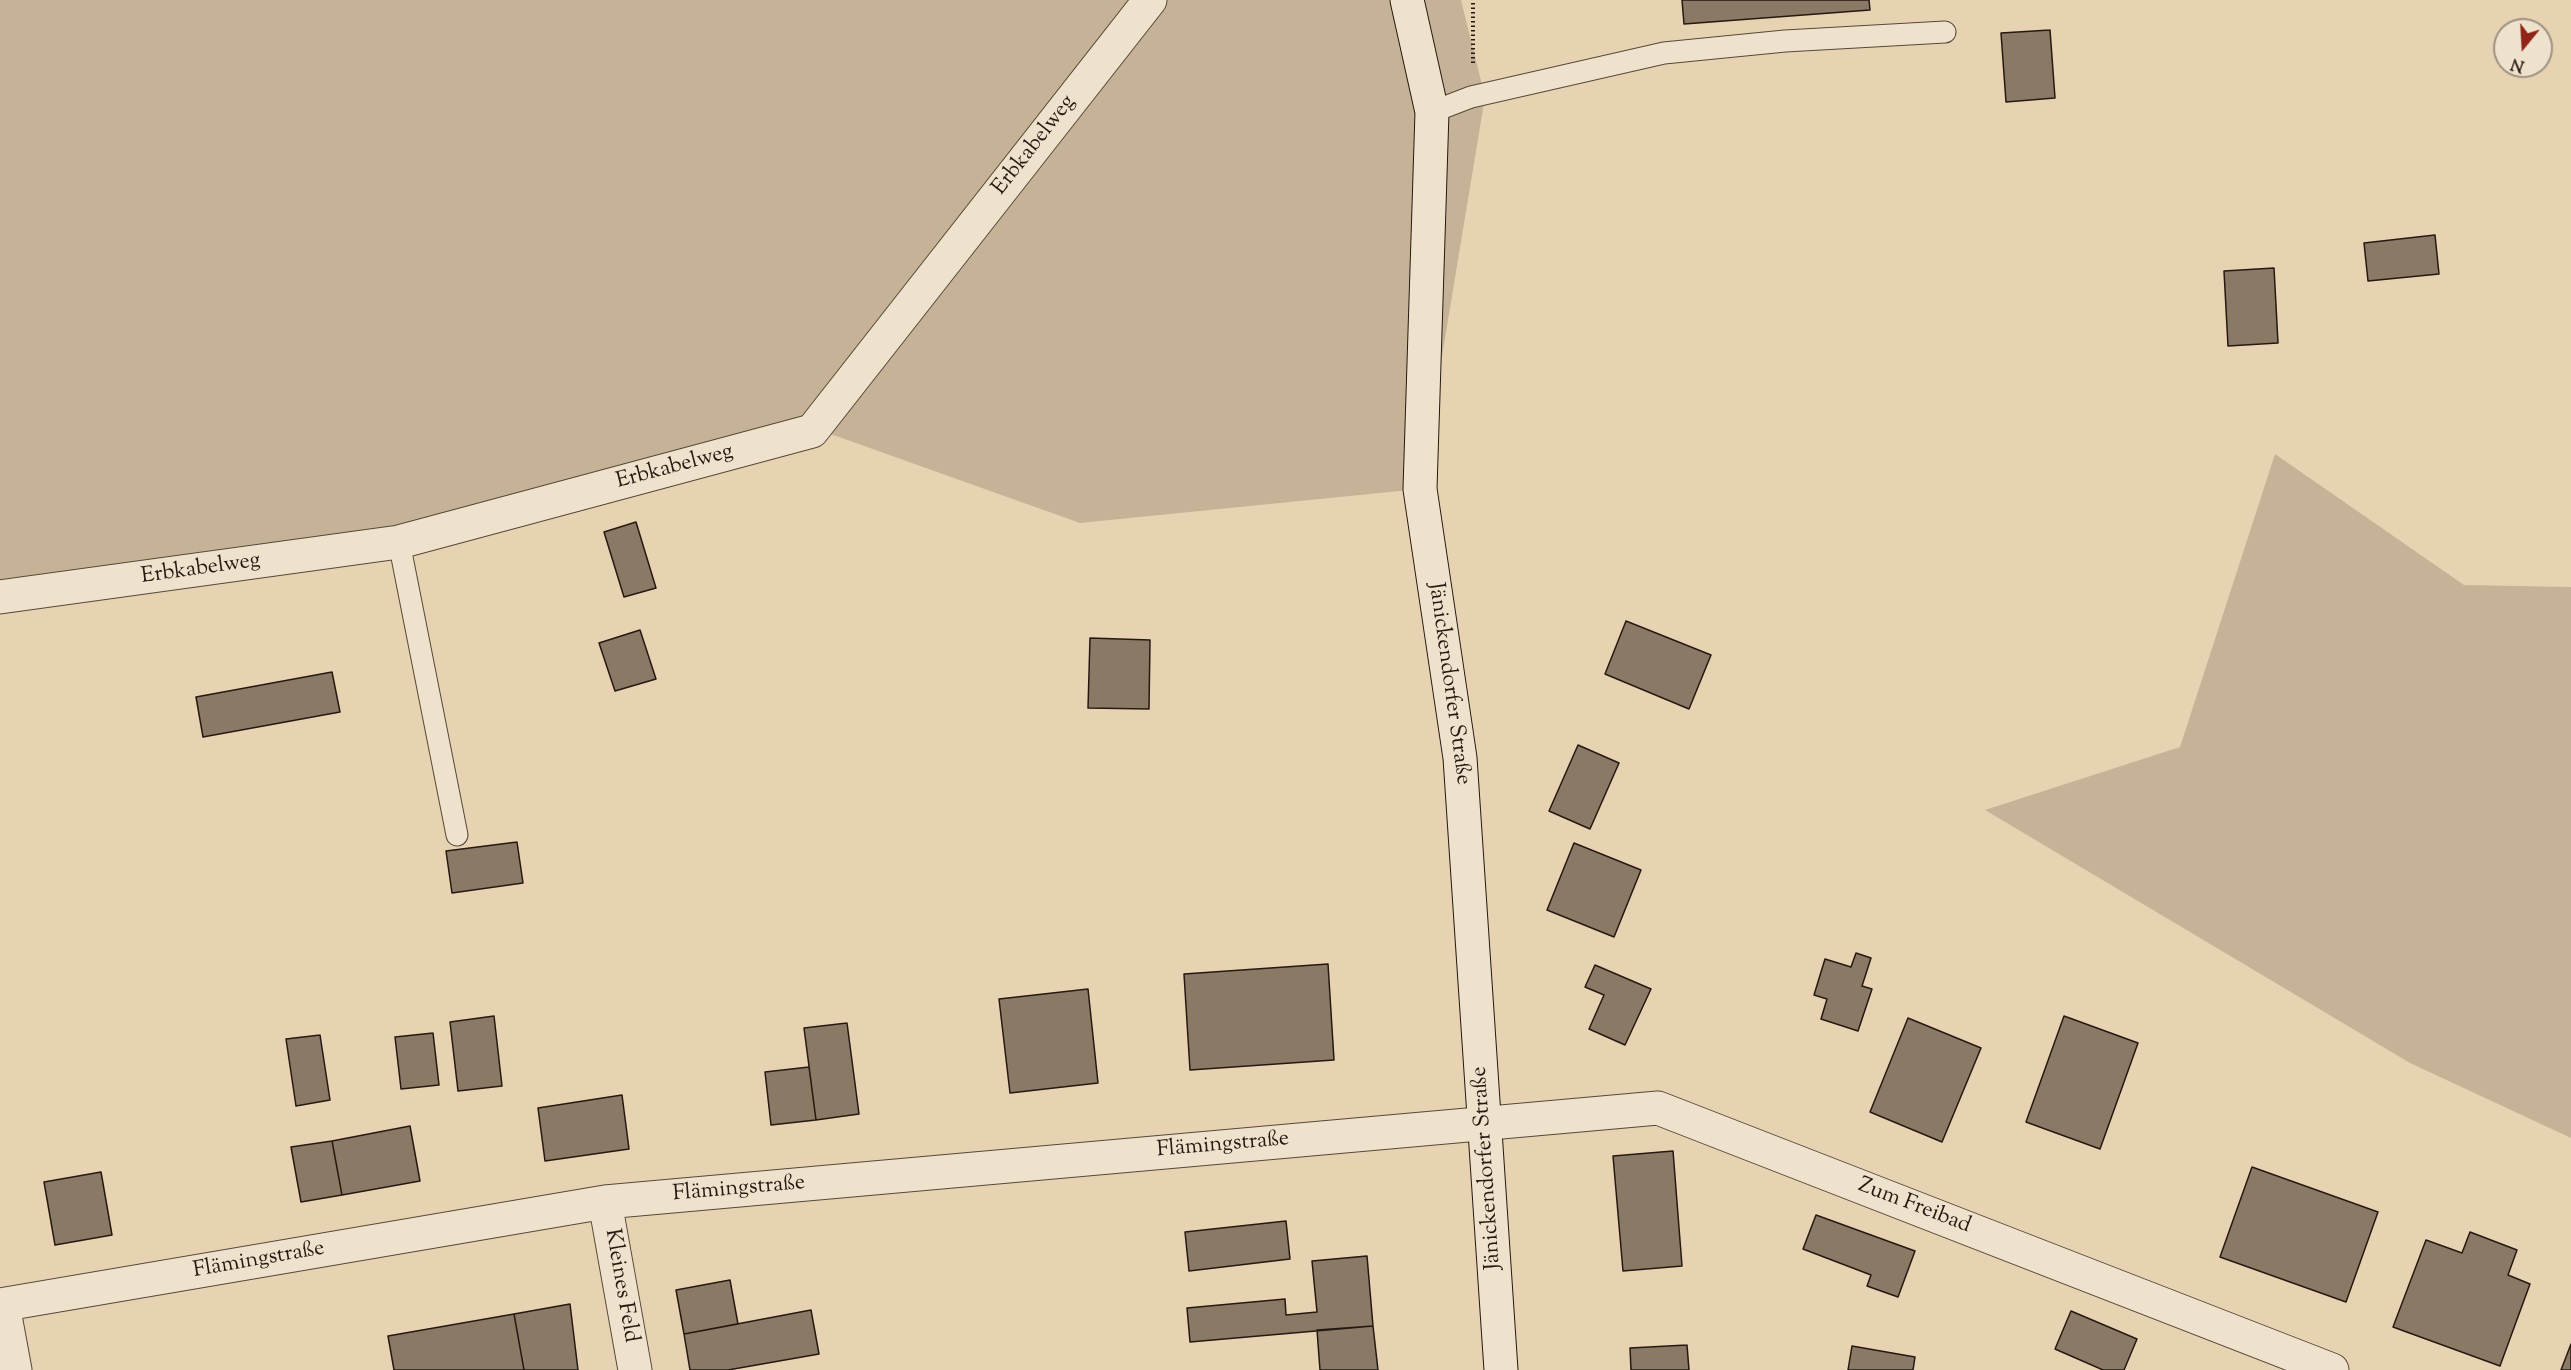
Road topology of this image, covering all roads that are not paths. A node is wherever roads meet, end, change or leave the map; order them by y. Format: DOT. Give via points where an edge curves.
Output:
graph roads {
  1 [pos="1150,0"];
  2 [pos="1407,0"];
  3 [pos="1945,32"];
  4 [pos="1432,112"];
  5 [pos="399,542"];
  6 [pos="0,597"];
  7 [pos="457,835"];
  8 [pos="1485,1123"];
  9 [pos="605,1202"];
  10 [pos="1,1305"];
  11 [pos="2321,1368"];
  12 [pos="15,1370"];
  13 [pos="635,1370"];
  14 [pos="1501,1370"];
  1 -- 5 [label="street, Erbkabelweg" via="812,432"];
  2 -- 4 [label="street, Jänickendorfer Straße"];
  3 -- 4 [label="lane" via="1664,53 1471,97"];
  4 -- 8 [label="street, Jänickendorfer Straße" via="1420,489 1460,758"];
  5 -- 6 [label="street, Erbkabelweg"];
  5 -- 7 [label="lane"];
  8 -- 9 [label="street, Flämingstraße"];
  8 -- 11 [label="street, Zum Freibad" via="1658,1108"];
  8 -- 14 [label="street, Jänickendorfer Straße"];
  9 -- 10 [label="street, Flämingstraße"];
  9 -- 13 [label="street, Kleines Feld"];
  10 -- 12 [label="street"];
}
